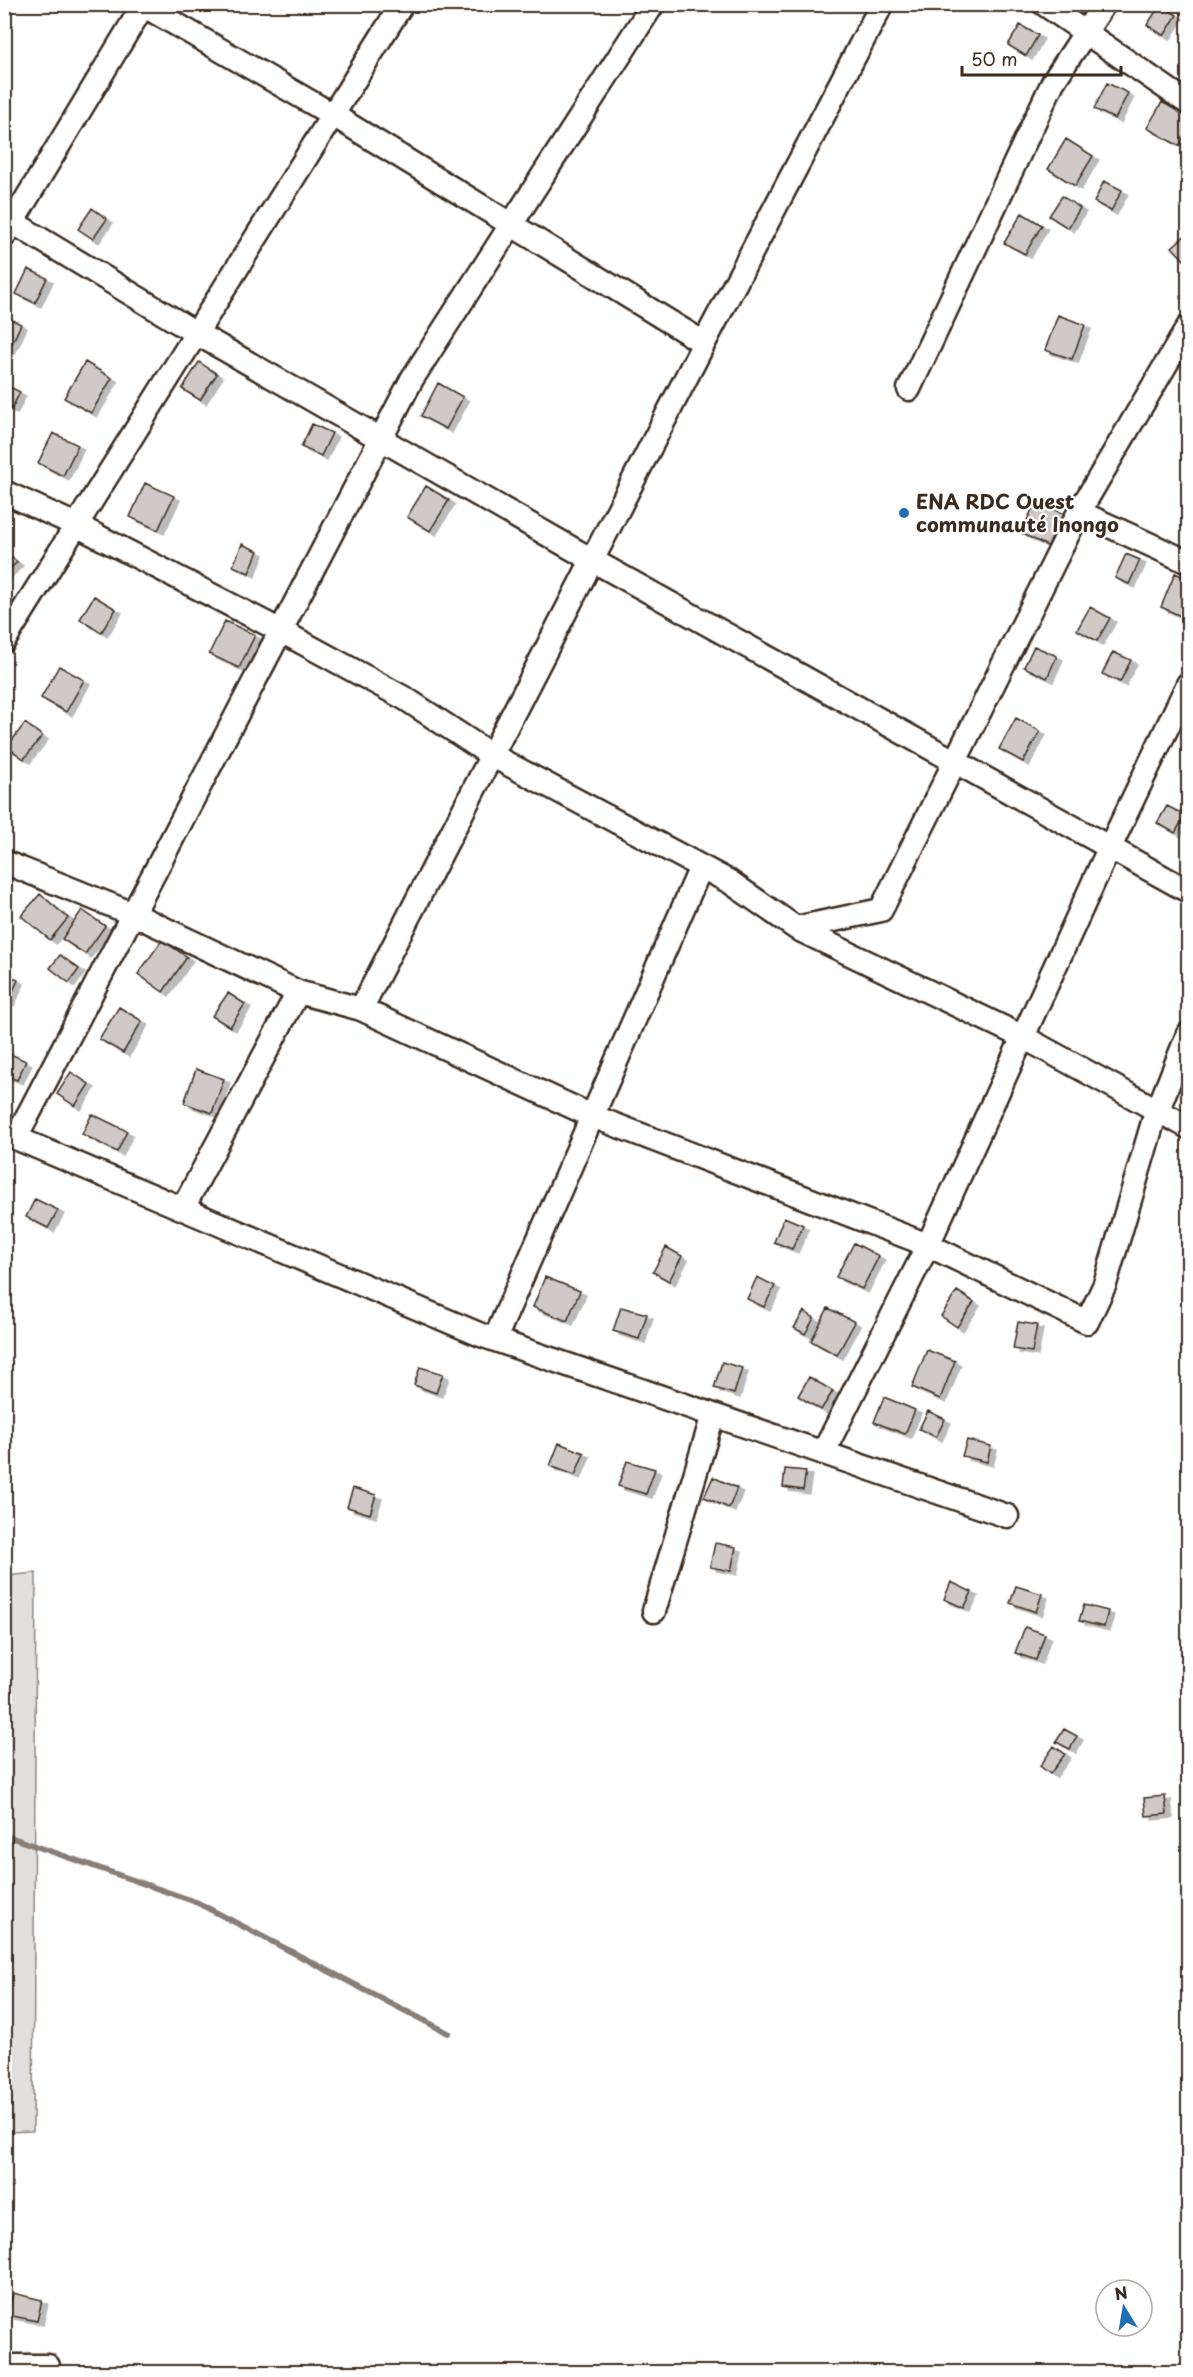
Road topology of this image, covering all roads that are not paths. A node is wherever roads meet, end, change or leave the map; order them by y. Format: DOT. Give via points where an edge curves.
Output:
graph roads {
  1 [pos="402,4"];
  2 [pos="653,4"];
  3 [pos="882,4"];
  4 [pos="1044,4"];
  5 [pos="1104,4"];
  6 [pos="143,5"];
  7 [pos="1085,34"];
  8 [pos="1188,103"];
  9 [pos="333,115"];
  10 [pos="512,224"];
  11 [pos="7,225"];
  12 [pos="1188,327"];
  13 [pos="196,333"];
  14 [pos="704,342"];
  15 [pos="909,389"];
  16 [pos="381,439"];
  17 [pos="4,492"];
  18 [pos="1079,512"];
  19 [pos="76,525"];
  20 [pos="592,560"];
  21 [pos="1188,562"];
  22 [pos="281,631"];
  23 [pos="4,641"];
  24 [pos="1188,684"];
  25 [pos="491,755"];
  26 [pos="956,760"];
  27 [pos="1109,848"];
  28 [pos="4,862"];
  29 [pos="701,867"];
  30 [pos="1188,891"];
  31 [pos="133,914"];
  32 [pos="796,928"];
  33 [pos="298,992"];
  34 [pos="361,1009"];
  35 [pos="1188,1034"];
  36 [pos="1023,1037"];
  37 [pos="1158,1111"];
  38 [pos="592,1116"];
  39 [pos="1188,1127"];
  40 [pos="10,1135"];
  41 [pos="183,1208"];
  42 [pos="928,1245"];
  43 [pos="495,1339"];
  44 [pos="713,1415"];
  45 [pos="823,1453"];
  46 [pos="1007,1516"];
  47 [pos="654,1611"];
  48 [pos="48,2366"];
  49 [pos="4,2367"];
  1 -- 9 [label="street"];
  2 -- 10 [label="street"];
  3 -- 14 [label="street"];
  4 -- 7 [label="street"];
  5 -- 7 [label="street"];
  6 -- 9 [label="street"];
  6 -- 11 [label="street"];
  7 -- 8 [label="street"];
  7 -- 15 [label="street" via="1053,82"];
  9 -- 10 [label="street"];
  9 -- 13 [label="street"];
  10 -- 14 [label="street"];
  10 -- 16 [label="street" via="412,379"];
  11 -- 13 [label="street"];
  12 -- 18 [label="street"];
  13 -- 16 [label="street"];
  13 -- 19 [label="street"];
  14 -- 20 [label="street"];
  16 -- 20 [label="street"];
  16 -- 22 [label="street"];
  17 -- 19 [label="street"];
  18 -- 21 [label="street"];
  18 -- 26 [label="street"];
  19 -- 22 [label="street"];
  19 -- 23 [label="street"];
  20 -- 25 [label="street"];
  20 -- 26 [label="street"];
  22 -- 25 [label="street" via="406,699"];
  22 -- 31 [label="street"];
  24 -- 27 [label="street"];
  25 -- 29 [label="street"];
  25 -- 34 [label="street"];
  26 -- 27 [label="street"];
  26 -- 32 [label="street" via="881,910"];
  27 -- 30 [label="street"];
  27 -- 36 [label="street"];
  28 -- 31 [label="street"];
  29 -- 32 [label="street" via="730,882"];
  29 -- 38 [label="street"];
  31 -- 33 [label="street"];
  31 -- 40 [label="street"];
  32 -- 36 [label="street"];
  33 -- 34 [label="street"];
  33 -- 41 [label="street"];
  34 -- 38 [label="street"];
  35 -- 37 [label="street"];
  36 -- 37 [label="street"];
  36 -- 42 [label="street"];
  37 -- 39 [label="street"];
  37 -- 42 [label="street" via="1105,1284 1087,1322"];
  38 -- 42 [label="street"];
  38 -- 43 [label="street"];
  40 -- 41 [label="street"];
  41 -- 43 [label="street"];
  42 -- 45 [label="street"];
  43 -- 44 [label="street"];
  44 -- 45 [label="street"];
  44 -- 47 [label="street"];
  45 -- 46 [label="street"];
  48 -- 49 [label="street"];
}
